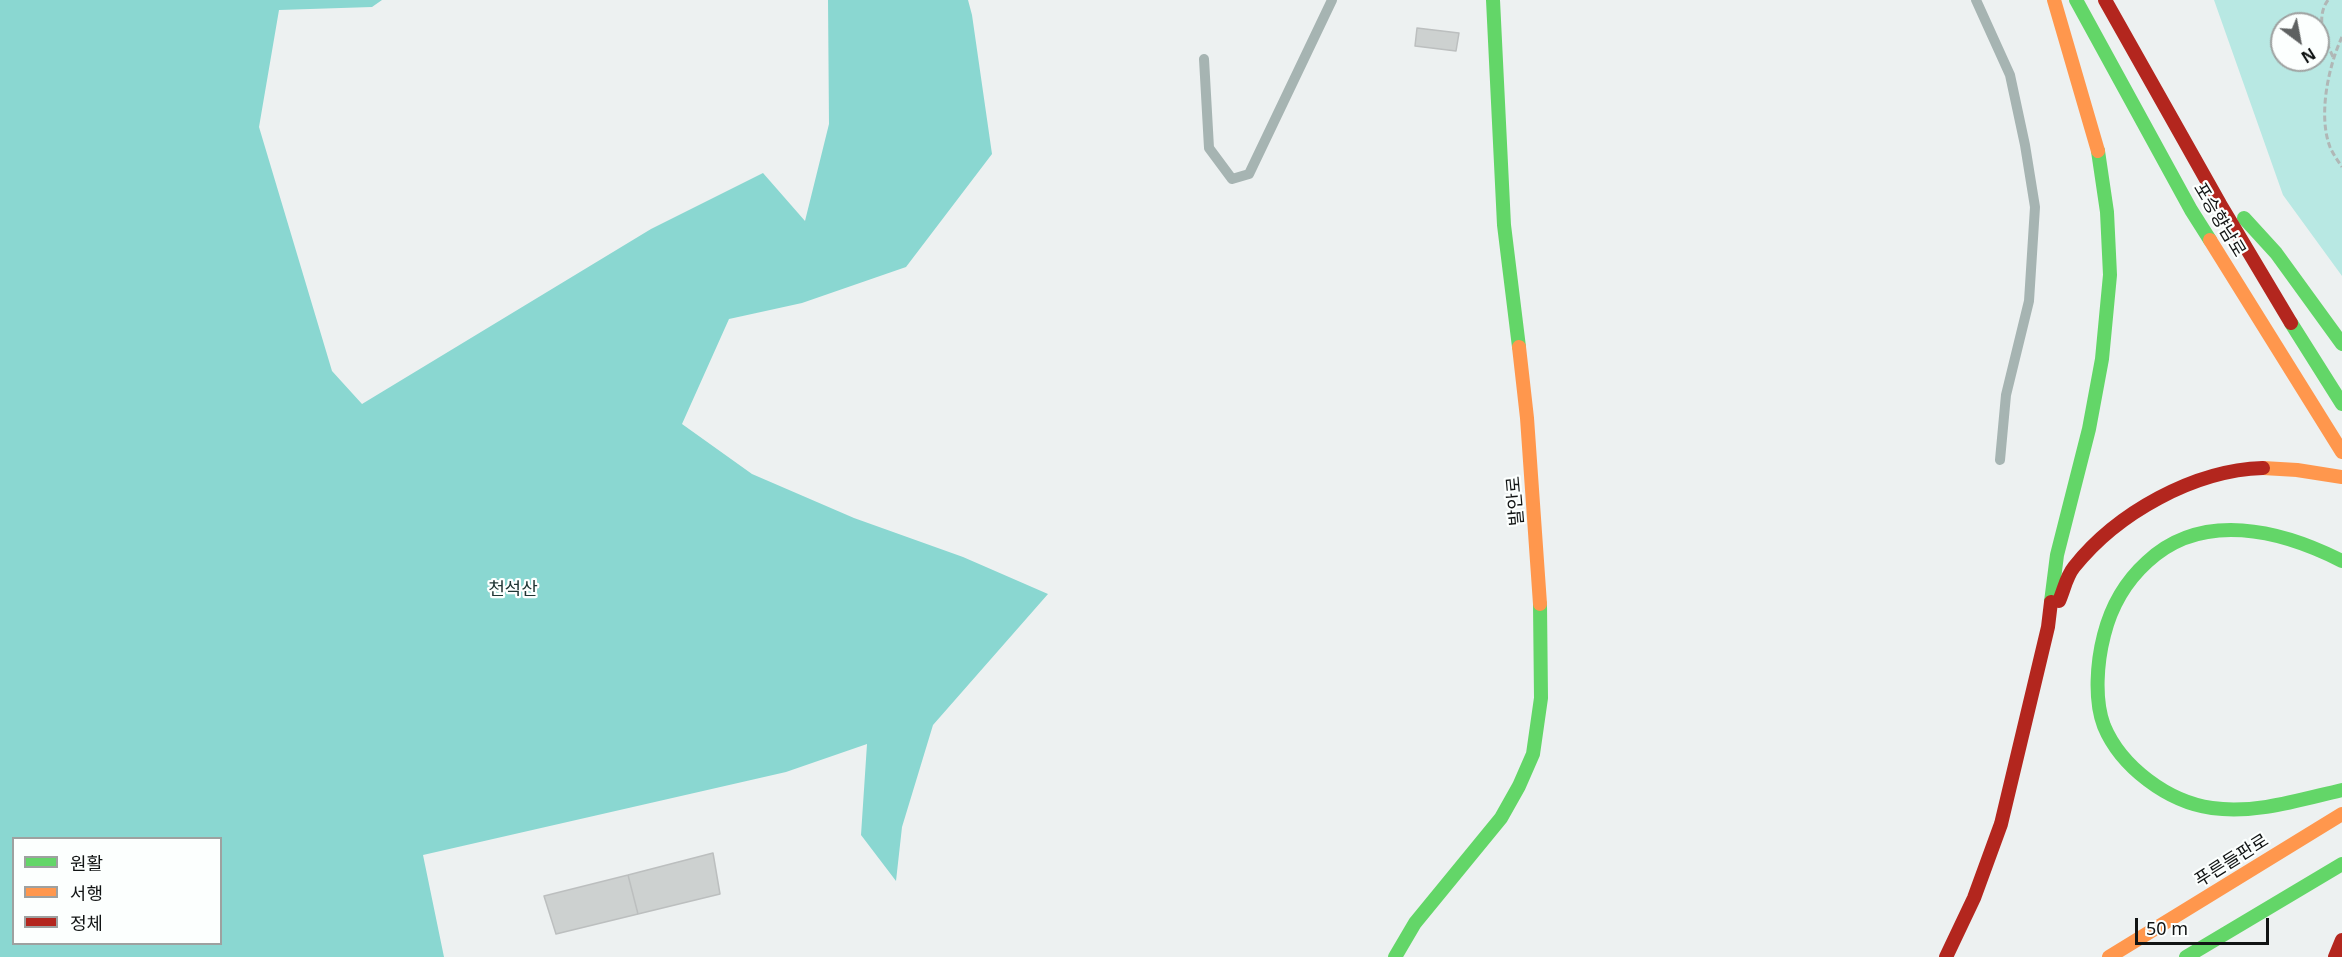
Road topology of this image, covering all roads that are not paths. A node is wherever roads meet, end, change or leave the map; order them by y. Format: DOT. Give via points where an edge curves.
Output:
graph roads {
  1 [pos="1332,0"];
  2 [pos="1493,0"];
  3 [pos="1976,0"];
  4 [pos="2054,0"];
  5 [pos="2076,0"];
  6 [pos="2105,0"];
  7 [pos="1204,59"];
  8 [pos="2199,169"];
  9 [pos="2342,344"];
  10 [pos="2342,405"];
  11 [pos="2326,427"];
  12 [pos="2342,452"];
  13 [pos="2000,460"];
  14 [pos="2342,460"];
  15 [pos="2342,477"];
  16 [pos="2342,561"];
  17 [pos="2048,627"];
  18 [pos="2342,790"];
  19 [pos="2342,814"];
  20 [pos="2342,864"];
  21 [pos="2342,877"];
  22 [pos="2260,913"];
  23 [pos="2342,940"];
  24 [pos="1395,957"];
  25 [pos="1946,957"];
  26 [pos="2109,957"];
  27 [pos="2186,957"];
  28 [pos="2335,957"];
  1 -- 7 [label="lane" via="1249,174 1232,178 1209,147"];
  2 -- 24 [label="main road, 발안로" via="1504,225 1536,531 1541,698 1533,754 1507,807 1415,923"];
  3 -- 13 [label="lane" via="2010,75 2035,207 2029,301 2006,395"];
  4 -- 17 [label="main road" via="2098,151 2107,212 2110,275 2103,359 2057,555"];
  5 -- 11 [label="main road, 포승향남로" via="2191,210"];
  6 -- 8 [label="main road, 포승향남로"];
  8 -- 9 [label="main road" via="2276,253"];
  8 -- 10 [label="main road, 포승향남로"];
  11 -- 12 [label="main road, 포승향남로"];
  11 -- 14 [label="main road"];
  15 -- 17 [label="main road" via="2306,470 2250,468 2195,480 2156,499 2115,528 2073,569"];
  16 -- 18 [label="main road" via="2286,537 2255,531 2199,533 2173,542 2146,560 2113,604 2098,659 2104,725 2128,761 2149,782 2211,808 2244,810"];
  17 -- 25 [label="main road" via="2001,824 1974,898"];
  19 -- 26 [label="main road, 푸른들판로"];
  20 -- 22 [label="main road"];
  21 -- 22 [label="main road"];
  22 -- 27 [label="main road"];
  23 -- 28 [label="main road"];
}
